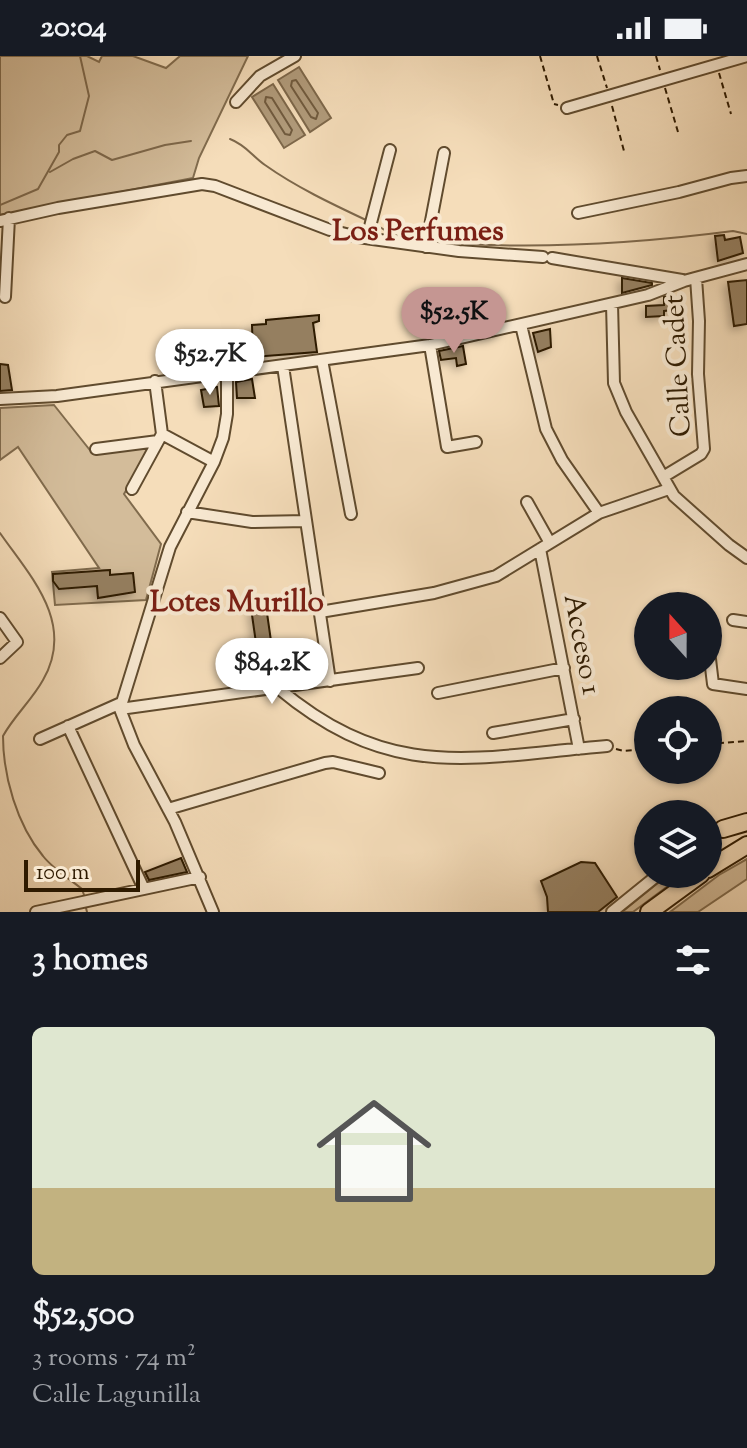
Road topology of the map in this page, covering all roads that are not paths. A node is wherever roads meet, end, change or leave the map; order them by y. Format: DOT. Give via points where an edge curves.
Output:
graph roads {
  1 [pos="295,56"];
  2 [pos="747,56"];
  3 [pos="236,102"];
  4 [pos="567,108"];
  5 [pos="390,150"];
  6 [pos="444,153"];
  7 [pos="747,176"];
  8 [pos="578,213"];
  9 [pos="4,220"];
  10 [pos="367,238"];
  11 [pos="426,247"];
  12 [pos="3,264"];
  13 [pos="747,264"];
  14 [pos="690,279"];
  15 [pos="5,297"];
  16 [pos="612,304"];
  17 [pos="521,325"];
  18 [pos="430,345"];
  19 [pos="322,360"];
  20 [pos="283,366"];
  21 [pos="227,372"];
  22 [pos="155,381"];
  23 [pos="0,399"];
  24 [pos="160,438"];
  25 [pos="476,442"];
  26 [pos="96,449"];
  27 [pos="214,462"];
  28 [pos="663,477"];
  29 [pos="132,489"];
  30 [pos="669,489"];
  31 [pos="527,502"];
  32 [pos="187,512"];
  33 [pos="599,513"];
  34 [pos="351,514"];
  35 [pos="306,521"];
  36 [pos="545,546"];
  37 [pos="747,558"];
  38 [pos="320,612"];
  39 [pos="0,618"];
  40 [pos="733,620"];
  41 [pos="747,622"];
  42 [pos="0,658"];
  43 [pos="418,668"];
  44 [pos="564,668"];
  45 [pos="713,680"];
  46 [pos="330,681"];
  47 [pos="278,688"];
  48 [pos="747,689"];
  49 [pos="438,693"];
  50 [pos="120,706"];
  51 [pos="574,719"];
  52 [pos="68,726"];
  53 [pos="493,733"];
  54 [pos="40,739"];
  55 [pos="607,746"];
  56 [pos="579,749"];
  57 [pos="379,773"];
  58 [pos="168,809"];
  59 [pos="747,814"];
  60 [pos="747,822"];
  61 [pos="723,829"];
  62 [pos="747,845"];
  63 [pos="722,860"];
  64 [pos="200,877"];
  65 [pos="642,888"];
  66 [pos="682,888"];
  67 [pos="144,889"];
  68 [pos="36,912"];
  69 [pos="213,912"];
  70 [pos="612,912"];
  71 [pos="649,912"];
  1 -- 3 [label="street" via="260,76"];
  2 -- 4 [label="street"];
  5 -- 10 [label="street"];
  6 -- 11 [label="street"];
  7 -- 8 [label="street"];
  9 -- 10 [label="street" via="202,184"];
  9 -- 12 [label="street"];
  10 -- 11 [label="street"];
  11 -- 14 [label="street"];
  12 -- 15 [label="street"];
  13 -- 14 [label="street"];
  14 -- 16 [label="street"];
  14 -- 28 [label="street, Calle Cadet" via="699,321 704,449"];
  16 -- 17 [label="street"];
  16 -- 28 [label="street" via="617,393"];
  17 -- 18 [label="street"];
  17 -- 33 [label="street" via="546,429"];
  18 -- 19 [label="street"];
  18 -- 25 [label="street" via="447,447"];
  19 -- 20 [label="street"];
  19 -- 34 [label="street"];
  20 -- 21 [label="street"];
  20 -- 35 [label="street"];
  21 -- 22 [label="street"];
  21 -- 27 [label="street" via="227,414"];
  22 -- 23 [label="street"];
  22 -- 24 [label="street"];
  24 -- 26 [label="street"];
  24 -- 27 [label="street"];
  24 -- 29 [label="street"];
  27 -- 32 [label="street"];
  28 -- 30 [label="street"];
  30 -- 33 [label="street"];
  30 -- 37 [label="street"];
  31 -- 36 [label="street, Acceso 1"];
  32 -- 35 [label="street" via="252,522"];
  32 -- 50 [label="street" via="159,577"];
  33 -- 36 [label="street"];
  35 -- 38 [label="street"];
  36 -- 38 [label="street" via="496,576 466,585"];
  36 -- 44 [label="street, Acceso 1"];
  38 -- 46 [label="street"];
  39 -- 42 [label="street" via="17,642"];
  40 -- 41 [label="street"];
  43 -- 46 [label="street"];
  44 -- 49 [label="street"];
  44 -- 51 [label="street, Acceso 1"];
  45 -- 48 [label="street"];
  46 -- 47 [label="street"];
  47 -- 50 [label="street"];
  47 -- 56 [label="street" via="360,741 405,754 488,759"];
  50 -- 52 [label="street"];
  50 -- 58 [label="street"];
  51 -- 53 [label="street"];
  51 -- 56 [label="street, Acceso 1"];
  52 -- 54 [label="street"];
  52 -- 67 [label="street"];
  55 -- 56 [label="street"];
  57 -- 58 [label="street" via="325,763"];
  58 -- 64 [label="street"];
  59 -- 61 [label="street"];
  60 -- 61 [label="highway"];
  62 -- 63 [label="highway"];
  64 -- 67 [label="street"];
  64 -- 69 [label="street"];
  65 -- 70 [label="street"];
  66 -- 71 [label="highway"];
  67 -- 68 [label="street"];
}
